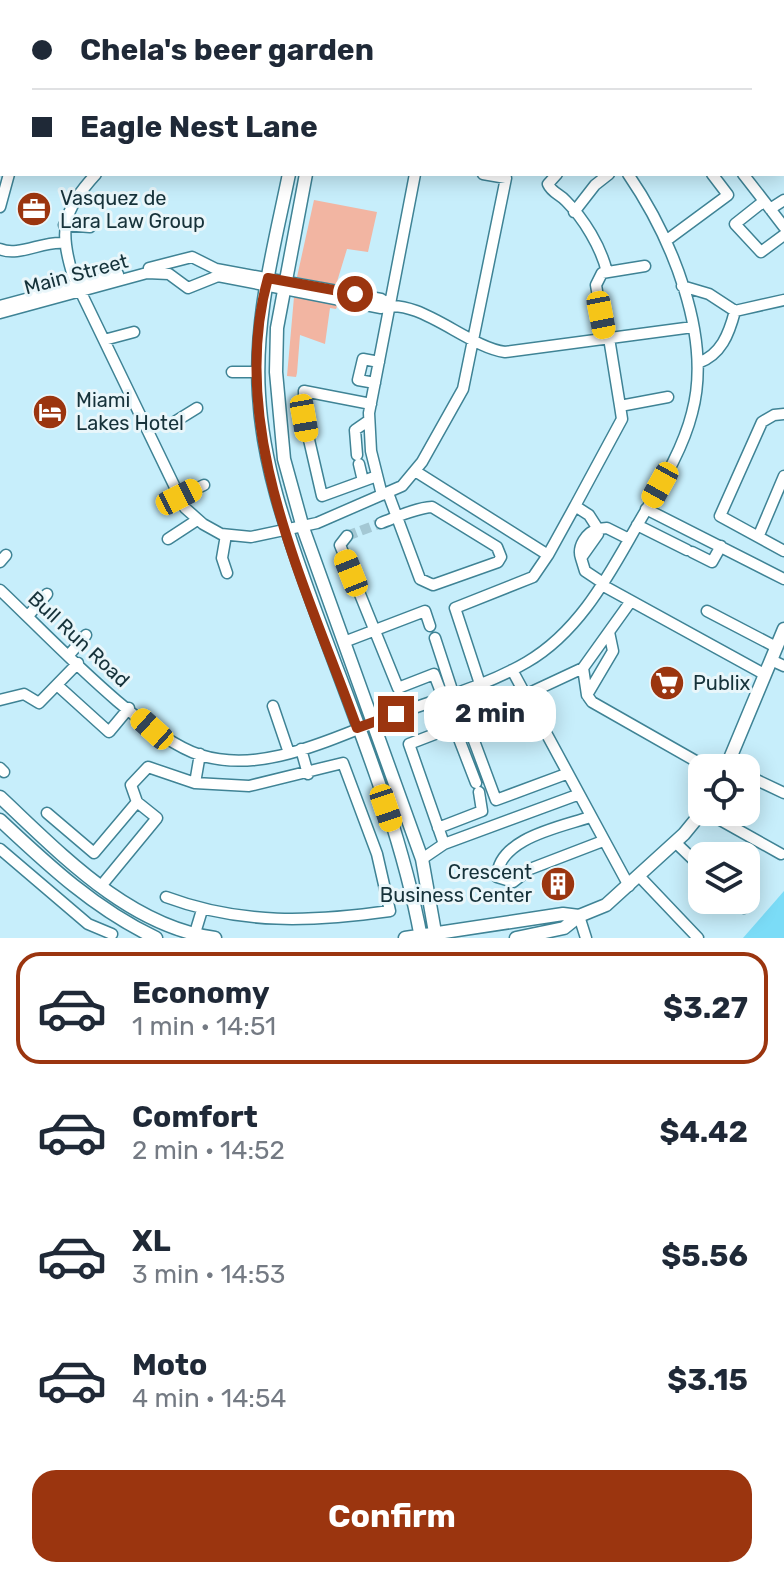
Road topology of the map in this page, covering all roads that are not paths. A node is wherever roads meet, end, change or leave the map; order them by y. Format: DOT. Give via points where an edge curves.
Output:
graph roads {
  1 [pos="8,176"];
  2 [pos="94,176"];
  3 [pos="289,176"];
  4 [pos="306,176"];
  5 [pos="415,176"];
  6 [pos="507,176"];
  7 [pos="555,176"];
  8 [pos="606,176"];
  9 [pos="630,176"];
  10 [pos="714,176"];
  11 [pos="745,176"];
  12 [pos="784,200"];
  13 [pos="767,205"];
  14 [pos="0,207"];
  15 [pos="574,212"];
  16 [pos="64,225"];
  17 [pos="90,227"];
  18 [pos="784,227"];
  19 [pos="784,235"];
  20 [pos="667,240"];
  21 [pos="63,243"];
  22 [pos="0,249"];
  23 [pos="645,266"];
  24 [pos="604,272"];
  25 [pos="267,282"];
  26 [pos="283,285"];
  27 [pos="682,286"];
  28 [pos="79,288"];
  29 [pos="784,300"];
  30 [pos="390,305"];
  31 [pos="0,306"];
  32 [pos="735,311"];
  33 [pos="0,313"];
  34 [pos="693,327"];
  35 [pos="134,332"];
  36 [pos="103,336"];
  37 [pos="87,338"];
  38 [pos="607,338"];
  39 [pos="474,341"];
  40 [pos="379,362"];
  41 [pos="698,363"];
  42 [pos="232,372"];
  43 [pos="258,372"];
  44 [pos="375,383"];
  45 [pos="668,397"];
  46 [pos="371,404"];
  47 [pos="620,406"];
  48 [pos="197,408"];
  49 [pos="784,414"];
  50 [pos="176,421"];
  51 [pos="368,421"];
  52 [pos="415,471"];
  53 [pos="377,476"];
  54 [pos="784,476"];
  55 [pos="363,481"];
  56 [pos="204,485"];
  57 [pos="385,494"];
  58 [pos="179,497"];
  59 [pos="575,506"];
  60 [pos="646,509"];
  61 [pos="397,517"];
  62 [pos="197,520"];
  63 [pos="381,523"];
  64 [pos="637,525"];
  65 [pos="303,528"];
  66 [pos="598,529"];
  67 [pos="286,531"];
  68 [pos="226,535"];
  69 [pos="759,535"];
  70 [pos="347,536"];
  71 [pos="168,539"];
  72 [pos="629,539"];
  73 [pos="721,546"];
  74 [pos="784,551"];
  75 [pos="548,555"];
  76 [pos="227,573"];
  77 [pos="784,579"];
  78 [pos="602,584"];
  79 [pos="0,590"];
  80 [pos="47,594"];
  81 [pos="631,601"];
  82 [pos="707,611"];
  83 [pos="28,616"];
  84 [pos="430,626"];
  85 [pos="374,629"];
  86 [pos="784,629"];
  87 [pos="609,632"];
  88 [pos="86,635"];
  89 [pos="435,638"];
  90 [pos="344,642"];
  91 [pos="776,647"];
  92 [pos="69,655"];
  93 [pos="771,660"];
  94 [pos="78,663"];
  95 [pos="784,666"];
  96 [pos="583,668"];
  97 [pos="512,670"];
  98 [pos="764,674"];
  99 [pos="480,684"];
  100 [pos="57,685"];
  101 [pos="448,694"];
  102 [pos="587,695"];
  103 [pos="527,697"];
  104 [pos="0,700"];
  105 [pos="273,706"];
  106 [pos="129,708"];
  107 [pos="373,723"];
  108 [pos="461,724"];
  109 [pos="357,728"];
  110 [pos="301,749"];
  111 [pos="289,753"];
  112 [pos="200,754"];
  113 [pos="733,754"];
  114 [pos="688,757"];
  115 [pos="308,774"];
  116 [pos="566,774"];
  117 [pos="760,782"];
  118 [pos="195,783"];
  119 [pos="784,793"];
  120 [pos="577,795"];
  121 [pos="0,797"];
  122 [pos="137,802"];
  123 [pos="47,813"];
  124 [pos="590,817"];
  125 [pos="0,820"];
  126 [pos="690,826"];
  127 [pos="730,826"];
  128 [pos="438,828"];
  129 [pos="603,841"];
  130 [pos="675,842"];
  131 [pos="444,844"];
  132 [pos="0,849"];
  133 [pos="781,854"];
  134 [pos="688,855"];
  135 [pos="422,859"];
  136 [pos="634,881"];
  137 [pos="69,883"];
  138 [pos="101,886"];
  139 [pos="166,897"];
  140 [pos="58,898"];
  141 [pos="202,910"];
  142 [pos="579,916"];
  143 [pos="195,933"];
  144 [pos="112,934"];
  145 [pos="534,936"];
  146 [pos="421,937"];
  147 [pos="436,937"];
  148 [pos="155,938"];
  149 [pos="215,938"];
  150 [pos="405,938"];
  151 [pos="516,938"];
  152 [pos="586,938"];
  153 [pos="698,938"];
  1 -- 14 [label="street"];
  2 -- 16 [label="street" via="70,207"];
  3 -- 25 [label="main road"];
  4 -- 26 [label="main road"];
  5 -- 30 [label="street"];
  6 -- 39 [label="street"];
  7 -- 15 [label="street" via="550,189"];
  8 -- 15 [label="street"];
  9 -- 20 [label="street, Bull Run Road"];
  10 -- 20 [label="street" via="728,195"];
  11 -- 13 [label="street"];
  12 -- 13 [label="street"];
  13 -- 18 [label="street"];
  13 -- 19 [label="street" via="735,224 761,252"];
  15 -- 24 [label="street" via="603,253"];
  16 -- 17 [label="street"];
  16 -- 21 [label="street"];
  20 -- 27 [label="street, Bull Run Road"];
  21 -- 22 [label="street"];
  21 -- 28 [label="street"];
  23 -- 24 [label="street"];
  24 -- 38 [label="street" via="596,285"];
  25 -- 26 [label="street, Main Street"];
  25 -- 28 [label="street, Main Street" via="192,257"];
  25 -- 28 [label="street, Main Street" via="218,276 188,288 169,274 147,273"];
  25 -- 43 [label="main road"];
  26 -- 30 [label="street, Main Street" via="381,308"];
  26 -- 65 [label="main road" via="276,353 279,427"];
  27 -- 32 [label="street" via="709,294"];
  27 -- 34 [label="street, Bull Run Road"];
  28 -- 31 [label="street, Main Street"];
  28 -- 33 [label="street, Main Street"];
  28 -- 36 [label="street"];
  29 -- 32 [label="street"];
  30 -- 39 [label="street, Main Street"];
  30 -- 40 [label="street"];
  32 -- 41 [label="street" via="713,358"];
  34 -- 38 [label="street, Main Street"];
  34 -- 41 [label="street, Bull Run Road"];
  35 -- 36 [label="street"];
  36 -- 37 [label="street"];
  36 -- 58 [label="street"];
  38 -- 39 [label="street, Main Street" via="511,352"];
  38 -- 47 [label="street"];
  39 -- 52 [label="street" via="456,406"];
  40 -- 44 [label="street"];
  40 -- 44 [label="street" via="363,359 358,380"];
  41 -- 60 [label="street, Bull Run Road" via="689,425"];
  42 -- 43 [label="street"];
  43 -- 67 [label="main road" via="265,449"];
  44 -- 46 [label="street"];
  45 -- 47 [label="street"];
  46 -- 51 [label="street"];
  46 -- 55 [label="street" via="304,391 304,418 322,496"];
  47 -- 59 [label="street" via="622,419"];
  48 -- 50 [label="street"];
  49 -- 69 [label="street" via="762,422 720,516"];
  51 -- 53 [label="street"];
  51 -- 55 [label="street" via="355,430"];
  52 -- 57 [label="street"];
  52 -- 75 [label="street"];
  53 -- 55 [label="street"];
  53 -- 57 [label="street"];
  54 -- 69 [label="street"];
  56 -- 58 [label="street"];
  57 -- 61 [label="street"];
  57 -- 65 [label="street"];
  58 -- 62 [label="street"];
  59 -- 66 [label="street"];
  59 -- 75 [label="street"];
  60 -- 64 [label="street, Bull Run Road"];
  60 -- 73 [label="street"];
  61 -- 61 [label="street" via="425,583 433,585 501,557 497,547 432,507"];
  61 -- 63 [label="street"];
  62 -- 68 [label="street"];
  62 -- 71 [label="street"];
  64 -- 72 [label="street, Bull Run Road"];
  64 -- 73 [label="street" via="712,562"];
  65 -- 67 [label="street"];
  65 -- 90 [label="main road"];
  66 -- 72 [label="street"];
  66 -- 78 [label="street" via="581,558 582,568"];
  67 -- 68 [label="street"];
  67 -- 109 [label="main road"];
  68 -- 76 [label="street" via="222,558"];
  69 -- 74 [label="street"];
  70 -- 85 [label="street" via="340,545"];
  72 -- 78 [label="street, Bull Run Road"];
  73 -- 77 [label="street"];
  75 -- 99 [label="street" via="533,577 455,608"];
  78 -- 81 [label="street"];
  78 -- 97 [label="street, Bull Run Road" via="560,638"];
  79 -- 83 [label="street, Bull Run Road"];
  80 -- 83 [label="street"];
  81 -- 87 [label="street"];
  81 -- 98 [label="street"];
  82 -- 91 [label="street"];
  83 -- 92 [label="street, Bull Run Road"];
  84 -- 85 [label="street" via="425,611"];
  85 -- 90 [label="street"];
  85 -- 101 [label="street" via="398,688 434,674"];
  86 -- 91 [label="main road"];
  87 -- 96 [label="street"];
  87 -- 102 [label="street" via="613,651"];
  88 -- 92 [label="street"];
  89 -- 101 [label="street"];
  90 -- 107 [label="main road"];
  91 -- 93 [label="main road"];
  92 -- 94 [label="street, Bull Run Road"];
  93 -- 95 [label="street"];
  93 -- 98 [label="main road"];
  94 -- 100 [label="street"];
  94 -- 106 [label="street, Bull Run Road"];
  96 -- 102 [label="street"];
  96 -- 103 [label="street"];
  97 -- 99 [label="street, Bull Run Road"];
  97 -- 103 [label="street"];
  98 -- 113 [label="main road"];
  99 -- 101 [label="street, Bull Run Road"];
  100 -- 104 [label="street" via="39,703 24,694"];
  100 -- 106 [label="street" via="109,732"];
  101 -- 107 [label="street, Bull Run Road"];
  101 -- 108 [label="street"];
  102 -- 114 [label="street"];
  103 -- 108 [label="street"];
  103 -- 116 [label="street"];
  105 -- 111 [label="street"];
  106 -- 112 [label="street, Bull Run Road" via="152,729"];
  107 -- 109 [label="street, Bull Run Road"];
  107 -- 135 [label="main road"];
  108 -- 116 [label="street" via="496,800"];
  108 -- 128 [label="street" via="482,811"];
  108 -- 128 [label="street" via="409,744"];
  109 -- 110 [label="street, Bull Run Road"];
  109 -- 146 [label="main road" via="402,853"];
  110 -- 111 [label="street, Bull Run Road"];
  110 -- 115 [label="street"];
  111 -- 112 [label="street, Bull Run Road" via="261,760"];
  112 -- 118 [label="street"];
  115 -- 118 [label="street" via="249,786"];
  115 -- 141 [label="street" via="343,763 377,854 390,911 289,921"];
  116 -- 120 [label="street"];
  117 -- 119 [label="street"];
  118 -- 122 [label="street" via="148,767 131,785"];
  120 -- 124 [label="street"];
  120 -- 131 [label="street"];
  121 -- 138 [label="main road"];
  122 -- 123 [label="street" via="94,853"];
  122 -- 138 [label="street" via="157,818"];
  124 -- 129 [label="street"];
  124 -- 129 [label="street" via="519,844 506,855 497,877 506,883 517,881 530,869"];
  125 -- 137 [label="main road"];
  126 -- 130 [label="main road"];
  127 -- 133 [label="street"];
  128 -- 131 [label="street"];
  129 -- 136 [label="street"];
  130 -- 134 [label="street"];
  130 -- 136 [label="main road"];
  131 -- 135 [label="street"];
  132 -- 140 [label="street"];
  135 -- 147 [label="main road"];
  136 -- 142 [label="main road" via="606,905"];
  136 -- 153 [label="street"];
  137 -- 140 [label="street"];
  137 -- 148 [label="main road"];
  138 -- 143 [label="main road" via="162,922"];
  139 -- 141 [label="street"];
  140 -- 144 [label="street" via="88,924"];
  141 -- 143 [label="street"];
  142 -- 145 [label="main road" via="564,928"];
  142 -- 147 [label="main road" via="563,914"];
  142 -- 152 [label="street"];
  143 -- 149 [label="main road"];
  145 -- 151 [label="main road"];
  146 -- 147 [label="main road"];
  146 -- 150 [label="main road"];
}
